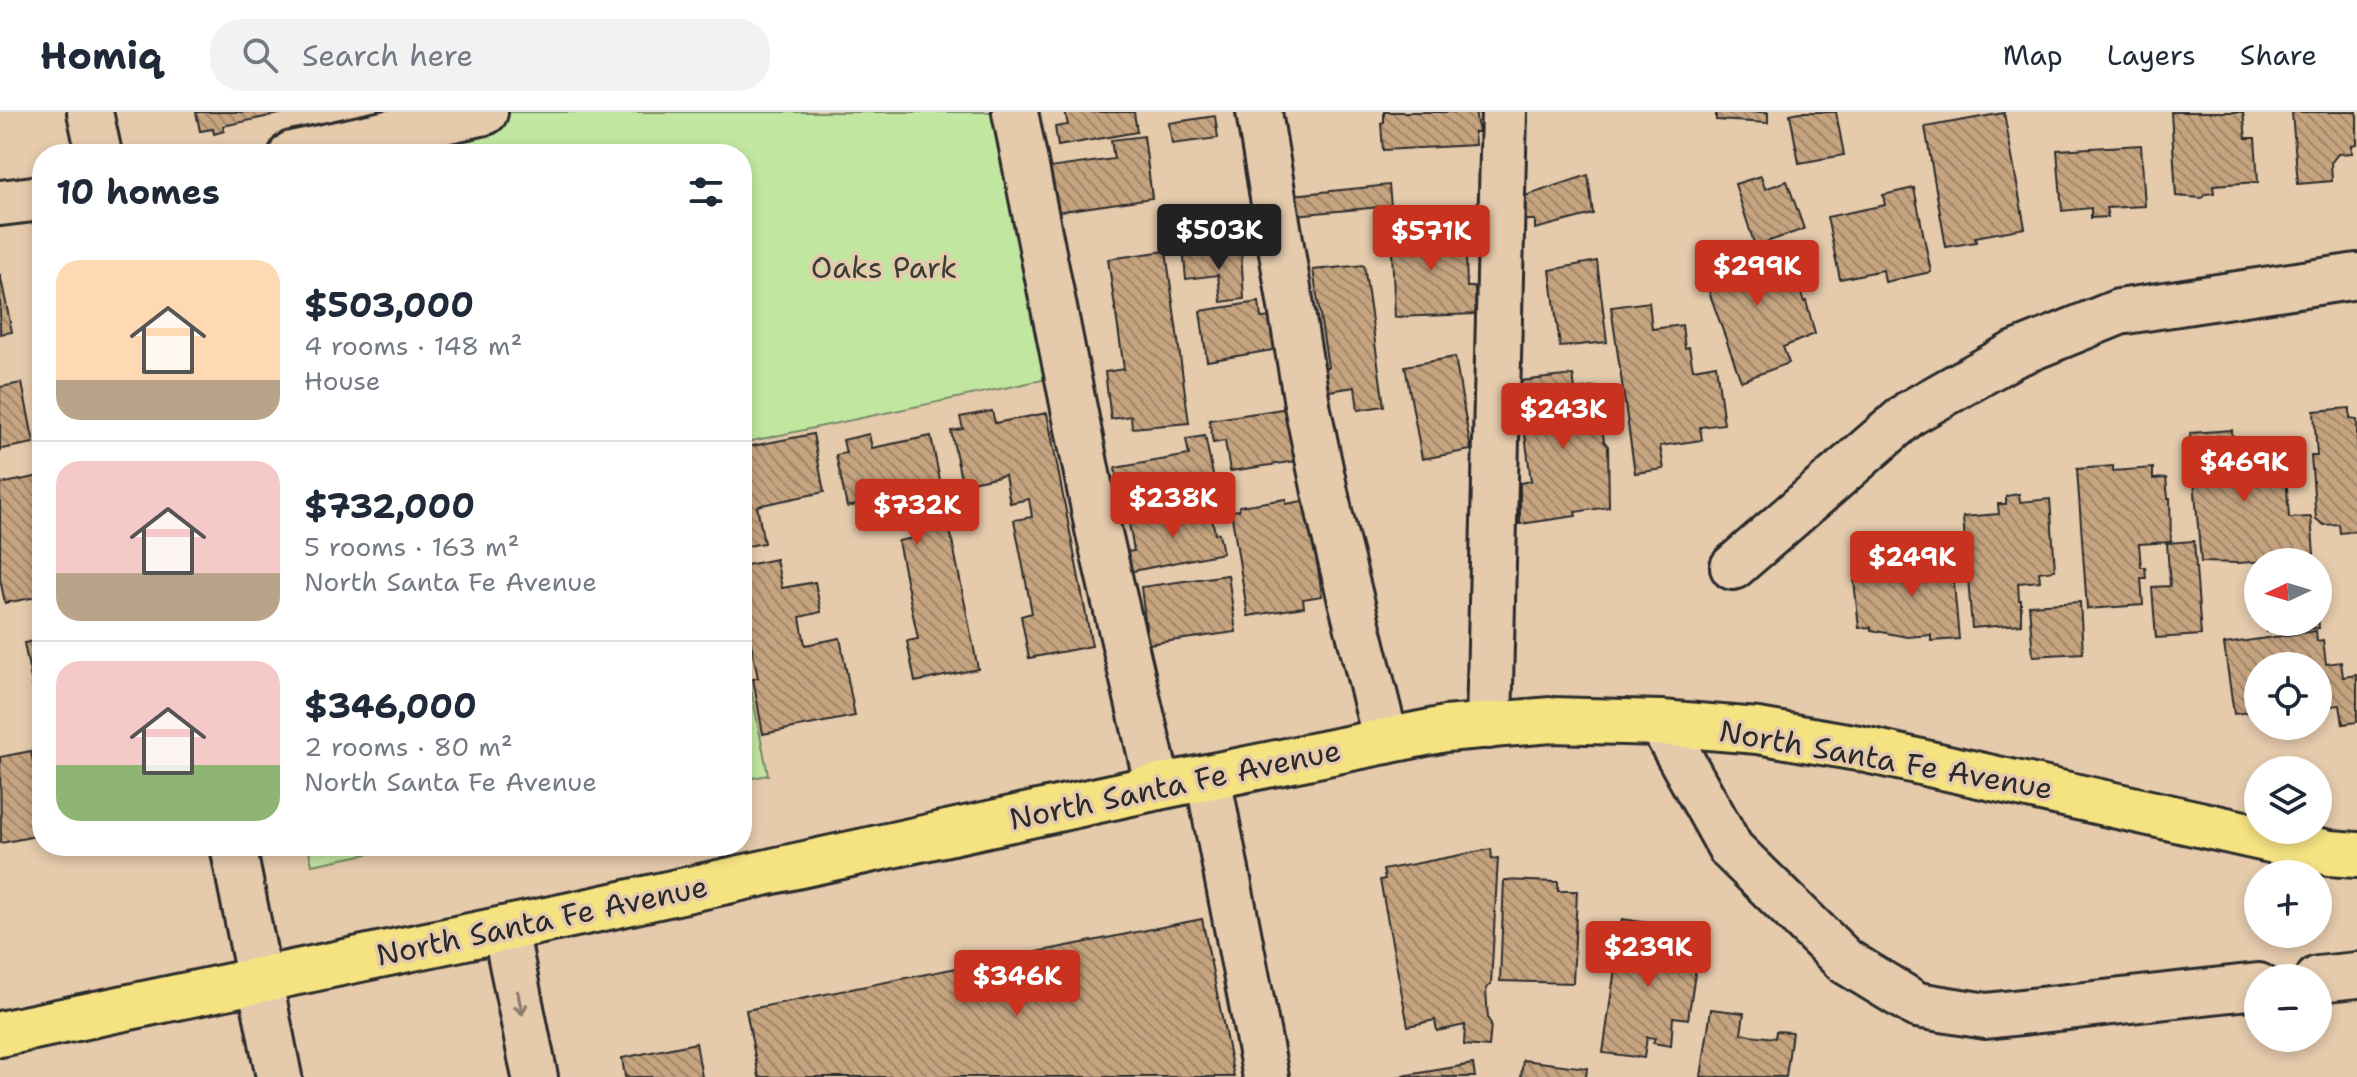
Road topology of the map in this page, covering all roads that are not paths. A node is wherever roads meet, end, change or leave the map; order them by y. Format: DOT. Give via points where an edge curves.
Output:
graph roads {
  1 [pos="90,112"];
  2 [pos="485,112"];
  3 [pos="1015,112"];
  4 [pos="1259,112"];
  5 [pos="1504,112"];
  6 [pos="97,144"];
  7 [pos="338,144"];
  8 [pos="32,199"];
  9 [pos="0,203"];
  10 [pos="2357,276"];
  11 [pos="1733,567"];
  12 [pos="1661,723"];
  13 [pos="1489,726"];
  14 [pos="1386,741"];
  15 [pos="1208,777"];
  16 [pos="1158,787"];
  17 [pos="2357,855"];
  18 [pos="235,856"];
  19 [pos="505,929"];
  20 [pos="2357,975"];
  21 [pos="2332,978"];
  22 [pos="259,981"];
  23 [pos="2244,988"];
  24 [pos="0,1034"];
  25 [pos="279,1077"];
  26 [pos="535,1077"];
  27 [pos="1266,1077"];
  1 -- 6 [label="street"];
  2 -- 7 [label="street"];
  3 -- 16 [label="street" via="1098,529"];
  4 -- 14 [label="street" via="1308,410"];
  5 -- 13 [label="street"];
  8 -- 9 [label="street"];
  10 -- 11 [label="street" via="2119,312 2013,355 1910,413"];
  12 -- 13 [label="main road, North Santa Fe Avenue" via="1551,720"];
  12 -- 17 [label="main road, North Santa Fe Avenue" via="1758,731 1858,748"];
  12 -- 23 [label="street" via="1731,849 1845,961 1917,1005 1986,1016"];
  13 -- 14 [label="main road, North Santa Fe Avenue"];
  14 -- 15 [label="main road, North Santa Fe Avenue"];
  15 -- 16 [label="main road, North Santa Fe Avenue"];
  15 -- 27 [label="street"];
  16 -- 19 [label="main road, North Santa Fe Avenue"];
  18 -- 22 [label="street"];
  19 -- 22 [label="main road, North Santa Fe Avenue"];
  19 -- 26 [label="street, one-way"];
  20 -- 21 [label="street"];
  22 -- 24 [label="main road, North Santa Fe Avenue"];
  22 -- 25 [label="street"];
}
